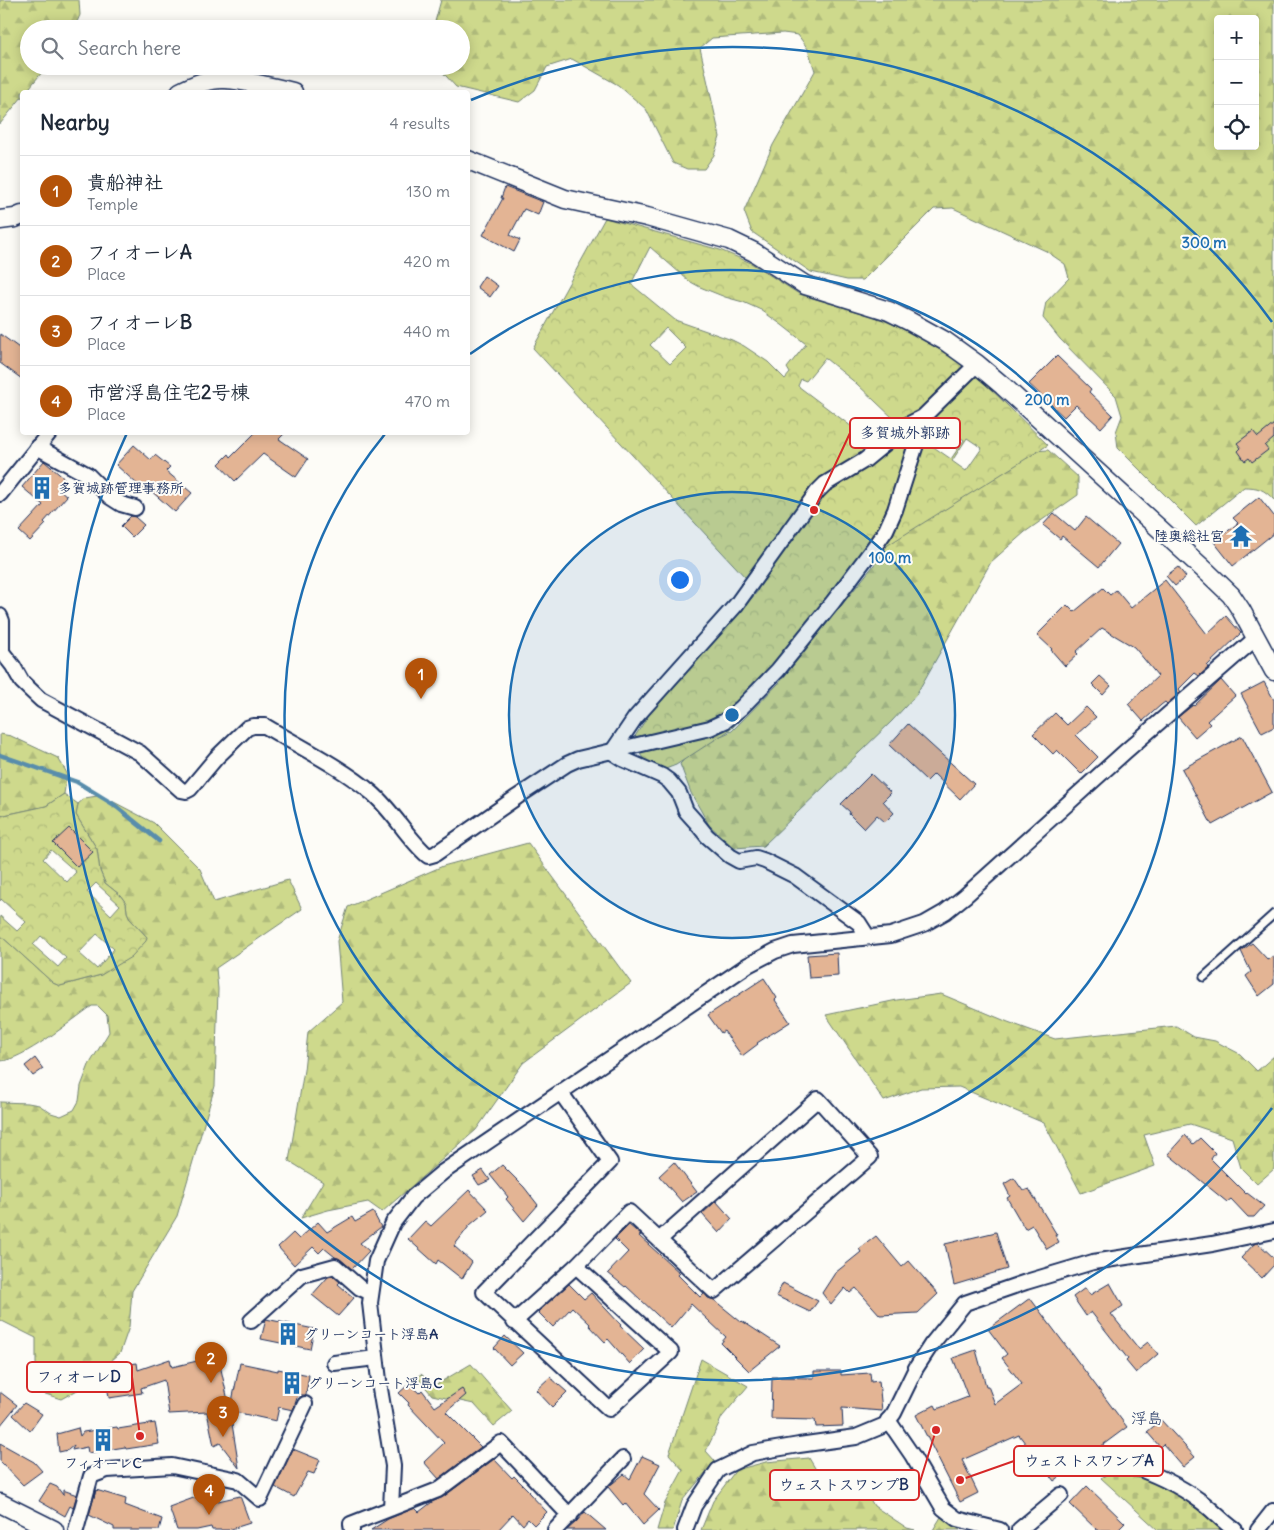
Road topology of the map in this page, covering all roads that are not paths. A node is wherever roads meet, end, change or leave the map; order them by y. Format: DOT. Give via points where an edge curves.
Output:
graph roads {
  1 [pos="185,90"];
  2 [pos="284,90"];
  3 [pos="470,161"];
  4 [pos="20,216"];
  5 [pos="0,220"];
  6 [pos="977,364"];
  7 [pos="923,417"];
  8 [pos="47,435"];
  9 [pos="37,446"];
  10 [pos="0,494"];
  11 [pos="135,508"];
  12 [pos="0,616"];
  13 [pos="1256,638"];
  14 [pos="1,653"];
  15 [pos="1274,671"];
  16 [pos="612,752"];
  17 [pos="1274,914"];
  18 [pos="868,937"];
  19 [pos="1204,977"];
  20 [pos="561,1093"];
  21 [pos="1274,1231"];
  22 [pos="659,1240"];
  23 [pos="576,1266"];
  24 [pos="371,1293"];
  25 [pos="251,1321"];
  26 [pos="514,1322"];
  27 [pos="376,1358"];
  28 [pos="334,1363"];
  29 [pos="305,1404"];
  30 [pos="888,1420"];
  31 [pos="623,1459"];
  32 [pos="1123,1463"];
  33 [pos="1061,1495"];
  34 [pos="0,1503"];
  35 [pos="391,1508"];
  36 [pos="1274,1511"];
  37 [pos="570,1516"];
  38 [pos="54,1530"];
  39 [pos="76,1530"];
  40 [pos="352,1530"];
  41 [pos="555,1530"];
  42 [pos="685,1530"];
  43 [pos="1000,1530"];
  44 [pos="1019,1530"];
  45 [pos="1235,1530"];
  46 [pos="1258,1530"];
  1 -- 2 [label="street" via="206,81 223,79"];
  3 -- 6 [label="street" via="565,198 729,240 805,285 889,311 909,321 946,341"];
  4 -- 5 [label="street"];
  6 -- 7 [label="street"];
  6 -- 13 [label="street" via="1214,578 1242,610"];
  7 -- 16 [label="street" via="908,424 865,460 817,492 736,605 634,718"];
  7 -- 16 [label="street" via="886,530 834,602 778,670 725,721 710,728"];
  8 -- 9 [label="street"];
  9 -- 10 [label="street"];
  9 -- 11 [label="street" via="88,475 121,504"];
  12 -- 14 [label="street"];
  13 -- 15 [label="street"];
  13 -- 18 [label="street" via="945,912 924,924 891,935"];
  14 -- 16 [label="street" via="22,682 41,700 140,753 181,790 190,788 247,728 265,726 372,794 428,856 567,764 586,756"];
  16 -- 18 [label="street" via="669,781 679,792 686,811 694,821 730,856 739,861 756,858 795,876 859,923"];
  17 -- 19 [label="lane"];
  18 -- 20 [label="street" via="793,946 768,954"];
  20 -- 24 [label="street" via="443,1172 413,1197 393,1223 376,1261"];
  20 -- 26 [label="street" via="610,1162 484,1292"];
  21 -- 30 [label="street" via="1093,1262 966,1303 930,1345"];
  22 -- 22 [label="street" via="714,1291 870,1157 818,1099"];
  22 -- 23 [label="street" via="629,1212"];
  23 -- 26 [label="street"];
  23 -- 26 [label="street" via="671,1352 609,1409"];
  24 -- 25 [label="street" via="360,1288 336,1266 302,1275"];
  24 -- 27 [label="street"];
  27 -- 28 [label="street"];
  27 -- 35 [label="street" via="393,1466"];
  29 -- 39 [label="street" via="260,1499 238,1480 172,1466 107,1470 91,1476"];
  30 -- 42 [label="street" via="885,1425 856,1437 754,1453 718,1470 694,1506"];
  30 -- 43 [label="street" via="943,1508 957,1519"];
  31 -- 37 [label="street"];
  32 -- 45 [label="street" via="1179,1487"];
  33 -- 44 [label="street"];
  34 -- 38 [label="street"];
  35 -- 37 [label="street" via="438,1490 501,1443"];
  35 -- 40 [label="street" via="350,1524"];
  36 -- 46 [label="street"];
  37 -- 41 [label="street"];
}
